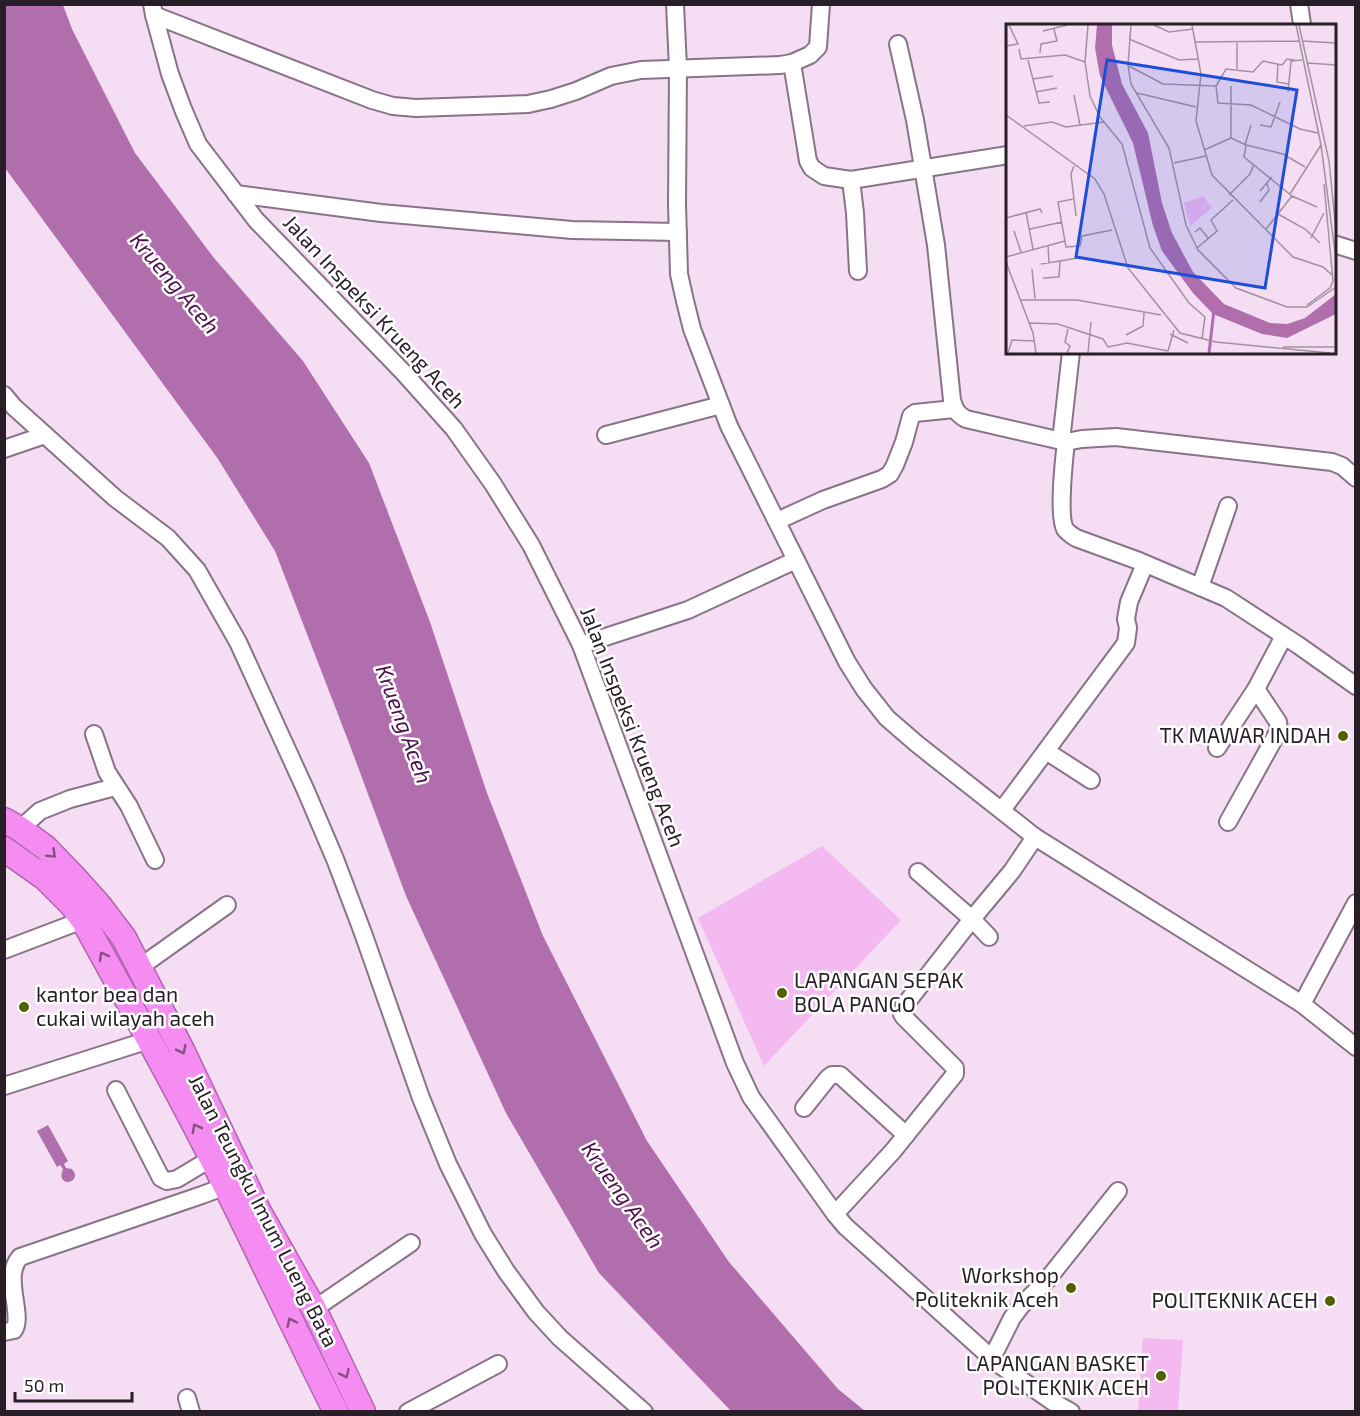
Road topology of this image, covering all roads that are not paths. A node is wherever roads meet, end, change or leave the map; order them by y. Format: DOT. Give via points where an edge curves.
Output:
graph roads {
  1 [pos="675,4"];
  2 [pos="821,4"];
  3 [pos="1299,4"];
  4 [pos="153,10"];
  5 [pos="1302,24"];
  6 [pos="898,44"];
  7 [pos="792,63"];
  8 [pos="678,68"];
  9 [pos="1006,155"];
  10 [pos="922,169"];
  11 [pos="851,180"];
  12 [pos="236,194"];
  13 [pos="678,232"];
  14 [pos="1336,244"];
  15 [pos="1356,251"];
  16 [pos="858,271"];
  17 [pos="1071,354"];
  18 [pos="4,395"];
  19 [pos="722,405"];
  20 [pos="954,409"];
  21 [pos="45,435"];
  22 [pos="606,435"];
  23 [pos="1063,442"];
  24 [pos="4,449"];
  25 [pos="1356,478"];
  26 [pos="1228,506"];
  27 [pos="777,521"];
  28 [pos="796,561"];
  29 [pos="1145,564"];
  30 [pos="1200,587"];
  31 [pos="1284,636"];
  32 [pos="581,645"];
  33 [pos="1356,686"];
  34 [pos="1257,689"];
  35 [pos="94,734"];
  36 [pos="1217,748"];
  37 [pos="1046,751"];
  38 [pos="1092,780"];
  39 [pos="116,787"];
  40 [pos="1002,810"];
  41 [pos="1228,822"];
  42 [pos="12,824"];
  43 [pos="1035,837"];
  44 [pos="4,849"];
  45 [pos="155,860"];
  46 [pos="918,872"];
  47 [pos="1356,903"];
  48 [pos="227,905"];
  49 [pos="972,919"];
  50 [pos="83,920"];
  51 [pos="989,937"];
  52 [pos="4,950"];
  53 [pos="140,967"];
  54 [pos="1302,1004"];
  55 [pos="149,1040"];
  56 [pos="1356,1047"];
  57 [pos="4,1086"];
  58 [pos="117,1090"];
  59 [pos="804,1108"];
  60 [pos="906,1135"];
  61 [pos="212,1158"];
  62 [pos="226,1186"];
  63 [pos="1118,1191"];
  64 [pos="835,1214"];
  65 [pos="411,1243"];
  66 [pos="315,1309"];
  67 [pos="4,1332"];
  68 [pos="992,1358"];
  69 [pos="498,1364"];
  70 [pos="360,1410"];
  71 [pos="336,1412"];
  72 [pos="408,1412"];
  73 [pos="644,1412"];
  74 [pos="1071,1412"];
  1 -- 8 [label="street"];
  2 -- 7 [label="street" via="818,47"];
  3 -- 5 [label="street"];
  4 -- 8 [label="street" via="393,106 528,104 612,76"];
  4 -- 12 [label="street, Jalan Inspeksi Krueng Aceh" via="170,74 198,144"];
  6 -- 10 [label="street"];
  7 -- 8 [label="street"];
  7 -- 11 [label="street" via="808,162 824,176"];
  8 -- 13 [label="street"];
  9 -- 10 [label="street"];
  10 -- 11 [label="street"];
  10 -- 20 [label="street" via="936,245"];
  11 -- 16 [label="street"];
  12 -- 13 [label="street" via="561,230"];
  12 -- 32 [label="street, Jalan Inspeksi Krueng Aceh" via="256,220 454,429 531,546"];
  13 -- 19 [label="street" via="679,274 685,301"];
  14 -- 15 [label="street"];
  17 -- 23 [label="street"];
  18 -- 21 [label="street"];
  19 -- 22 [label="street"];
  19 -- 27 [label="street"];
  20 -- 23 [label="street" via="966,419"];
  20 -- 27 [label="street" via="911,416 890,474"];
  21 -- 24 [label="street"];
  21 -- 73 [label="street" via="168,538 197,570 238,642 306,791 363,933 421,1098 483,1234 536,1312"];
  23 -- 25 [label="street" via="1116,437 1332,462"];
  23 -- 29 [label="street" via="1062,515 1066,530 1076,538"];
  26 -- 30 [label="street"];
  27 -- 28 [label="street"];
  28 -- 32 [label="street" via="687,610"];
  28 -- 40 [label="street" via="847,662 887,718"];
  29 -- 30 [label="street"];
  29 -- 37 [label="street" via="1129,602 1126,643"];
  30 -- 31 [label="street" via="1226,598"];
  31 -- 33 [label="street"];
  31 -- 34 [label="street"];
  32 -- 64 [label="street, Jalan Inspeksi Krueng Aceh" via="735,1064 752,1097"];
  34 -- 36 [label="street"];
  34 -- 41 [label="street" via="1279,730"];
  35 -- 39 [label="street"];
  37 -- 38 [label="street"];
  37 -- 40 [label="street"];
  39 -- 42 [label="street" via="70,799"];
  39 -- 45 [label="street"];
  40 -- 43 [label="street"];
  42 -- 53 [label="highway, Jalan Teungku Imum Lueng Bata, one-way" via="46,849 99,905"];
  43 -- 49 [label="street"];
  43 -- 54 [label="street"];
  44 -- 50 [label="highway, Jalan Teungku Imum Lueng Bata" via="45,878"];
  46 -- 49 [label="street"];
  47 -- 54 [label="street"];
  48 -- 53 [label="street"];
  49 -- 51 [label="street"];
  49 -- 60 [label="street" via="903,1006 904,1017 956,1070"];
  50 -- 52 [label="street"];
  55 -- 50 [label="highway, Jalan Teungku Imum Lueng Bata, one-way"];
  53 -- 66 [label="highway, Jalan Teungku Imum Lueng Bata, one-way" via="259,1212"];
  54 -- 56 [label="street"];
  55 -- 57 [label="street"];
  61 -- 55 [label="highway, Jalan Teungku Imum Lueng Bata, one-way"];
  58 -- 61 [label="street" via="161,1178 177,1179"];
  59 -- 60 [label="street" via="828,1078 840,1075"];
  60 -- 64 [label="street"];
  61 -- 62 [label="highway, Jalan Teungku Imum Lueng Bata"];
  62 -- 67 [label="street" via="20,1257 15,1263 13,1291 17,1324 14,1330"];
  71 -- 62 [label="highway, Jalan Teungku Imum Lueng Bata, one-way"];
  63 -- 68 [label="street" via="1047,1280 1021,1306"];
  64 -- 68 [label="street, Jalan Inspeksi Krueng Aceh"];
  65 -- 66 [label="street"];
  66 -- 70 [label="highway, Jalan Teungku Imum Lueng Bata, one-way"];
  68 -- 74 [label="street, Jalan Inspeksi Krueng Aceh"];
  69 -- 72 [label="street"];
}
